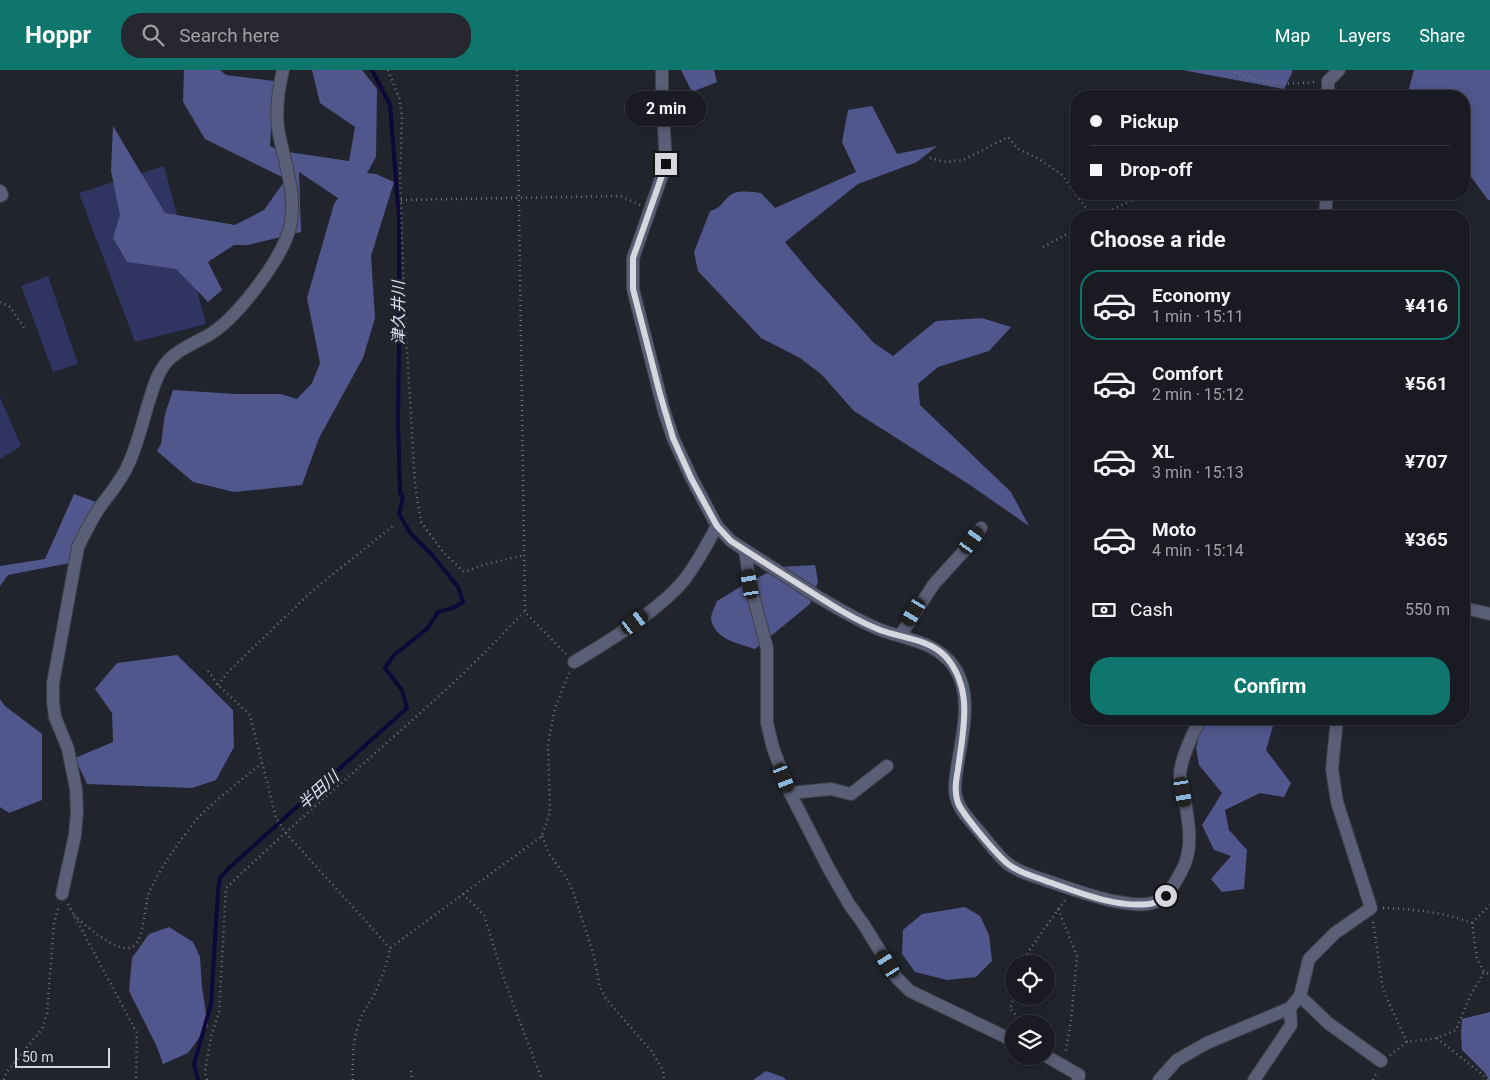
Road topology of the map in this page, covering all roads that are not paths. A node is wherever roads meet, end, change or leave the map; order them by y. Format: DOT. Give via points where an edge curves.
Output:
graph roads {
  1 [pos="283,70"];
  2 [pos="662,70"];
  3 [pos="1340,70"];
  4 [pos="1328,90"];
  5 [pos="0,191"];
  6 [pos="0,196"];
  7 [pos="717,526"];
  8 [pos="981,528"];
  9 [pos="745,550"];
  10 [pos="1470,609"];
  11 [pos="1490,614"];
  12 [pos="900,636"];
  13 [pos="574,662"];
  14 [pos="1198,725"];
  15 [pos="1336,725"];
  16 [pos="887,766"];
  17 [pos="790,793"];
  18 [pos="62,894"];
  19 [pos="1300,996"];
  20 [pos="1290,1008"];
  21 [pos="1005,1037"];
  22 [pos="1055,1061"];
  23 [pos="1381,1061"];
  24 [pos="1082,1079"];
  25 [pos="1159,1080"];
  26 [pos="1254,1080"];
  1 -- 18 [label="street" via="278,93 279,133 288,168 292,208 285,241 259,283 230,319 166,363 158,375 136,448 120,481 78,547 53,683 54,717 68,749 77,811"];
  2 -- 7 [label="street" via="666,164 633,258 633,289 673,438"];
  3 -- 4 [label="street" via="1328,81"];
  5 -- 6 [label="street"];
  7 -- 9 [label="street"];
  7 -- 13 [label="street" via="684,580 600,647"];
  8 -- 12 [label="street" via="934,584"];
  9 -- 12 [label="street" via="854,618"];
  9 -- 17 [label="street" via="750,584 767,648 767,723"];
  10 -- 11 [label="street"];
  12 -- 14 [label="street" via="930,645 956,669 964,694 965,719 955,787 957,802 964,814 1008,864 1072,890 1128,904 1156,903 1166,896 1182,871 1190,844 1180,774"];
  15 -- 19 [label="street" via="1332,769 1337,802 1371,908 1335,933 1310,959"];
  16 -- 17 [label="street" via="851,794 831,788"];
  17 -- 21 [label="street" via="848,904 896,977 910,991"];
  19 -- 20 [label="street"];
  19 -- 23 [label="street" via="1328,1023"];
  20 -- 25 [label="street" via="1207,1043 1177,1060"];
  20 -- 26 [label="street" via="1291,1025"];
  22 -- 24 [label="street"];
}
